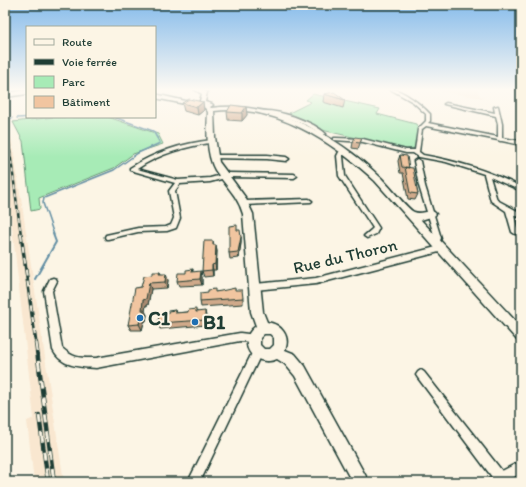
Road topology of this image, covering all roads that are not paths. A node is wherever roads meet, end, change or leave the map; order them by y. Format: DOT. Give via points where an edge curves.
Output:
graph roads {
  1 [pos="209,112"];
  2 [pos="248,112"];
  3 [pos="260,112"];
  4 [pos="426,112"];
  5 [pos="483,112"];
  6 [pos="497,112"];
  7 [pos="498,115"];
  8 [pos="424,124"];
  9 [pos="330,138"];
  10 [pos="500,140"];
  11 [pos="212,141"];
  12 [pos="521,143"];
  13 [pos="345,151"];
  14 [pos="414,156"];
  15 [pos="214,157"];
  16 [pos="286,159"];
  17 [pos="486,173"];
  18 [pos="294,176"];
  19 [pos="225,177"];
  20 [pos="178,182"];
  21 [pos="521,189"];
  22 [pos="309,201"];
  23 [pos="245,203"];
  24 [pos="509,209"];
  25 [pos="431,214"];
  26 [pos="415,215"];
  27 [pos="521,216"];
  28 [pos="515,232"];
  29 [pos="367,236"];
  30 [pos="108,237"];
  31 [pos="439,245"];
  32 [pos="53,280"];
  33 [pos="255,287"];
  34 [pos="263,329"];
  35 [pos="521,330"];
  36 [pos="521,336"];
  37 [pos="253,338"];
  38 [pos="257,352"];
  39 [pos="276,352"];
  40 [pos="421,375"];
  41 [pos="521,467"];
  42 [pos="497,480"];
  43 [pos="194,482"];
  44 [pos="361,482"];
  1 -- 11 [label="main road"];
  2 -- 9 [label="main road" via="291,121"];
  3 -- 9 [label="main road" via="288,118"];
  4 -- 8 [label="street" via="428,121"];
  5 -- 7 [label="street"];
  6 -- 7 [label="street"];
  7 -- 10 [label="street"];
  8 -- 10 [label="street"];
  8 -- 14 [label="street" via="420,130"];
  9 -- 13 [label="main road"];
  9 -- 14 [label="street" via="355,139"];
  9 -- 26 [label="main road" via="368,166"];
  10 -- 12 [label="street"];
  11 -- 15 [label="main road"];
  11 -- 20 [label="street" via="199,142 167,152 132,169"];
  13 -- 29 [label="street" via="340,156 342,176 376,228"];
  13 -- 31 [label="main road" via="378,179"];
  14 -- 17 [label="street"];
  14 -- 25 [label="street"];
  15 -- 16 [label="street"];
  15 -- 19 [label="main road"];
  17 -- 21 [label="street"];
  17 -- 24 [label="street" via="494,200"];
  18 -- 19 [label="street"];
  19 -- 20 [label="street"];
  19 -- 23 [label="main road"];
  20 -- 30 [label="street" via="172,191 177,218 174,226"];
  22 -- 23 [label="street"];
  23 -- 33 [label="main road"];
  24 -- 27 [label="street"];
  24 -- 28 [label="street"];
  25 -- 26 [label="main road" via="422,217"];
  25 -- 31 [label="street"];
  26 -- 31 [label="main road"];
  31 -- 33 [label="street, Rue du Thoron" via="316,281"];
  31 -- 35 [label="main road"];
  31 -- 36 [label="main road"];
  32 -- 37 [label="street" via="48,292 58,350 66,358 77,362 96,363 240,337"];
  33 -- 34 [label="main road" via="257,312"];
  34 -- 37 [label="main road"];
  34 -- 39 [label="main road" via="273,330 280,336 281,345"];
  37 -- 38 [label="main road" via="253,346"];
  38 -- 39 [label="main road" via="266,356"];
  38 -- 43 [label="street"];
  39 -- 44 [label="main road" via="290,359 300,371"];
  40 -- 42 [label="street"];
  41 -- 42 [label="street"];
}
